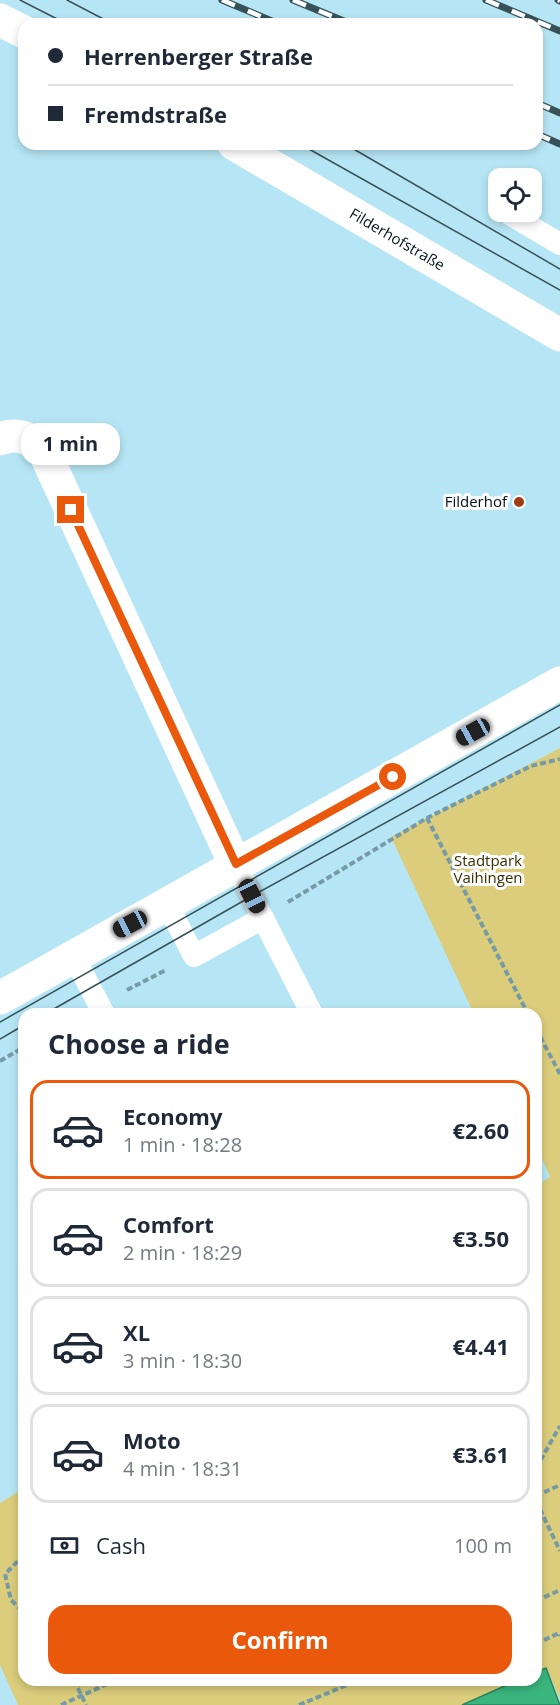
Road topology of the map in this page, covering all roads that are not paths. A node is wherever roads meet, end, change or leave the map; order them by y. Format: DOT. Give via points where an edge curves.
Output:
graph roads {
  1 [pos="0,20"];
  2 [pos="18,29"];
  3 [pos="244,150"];
  4 [pos="523,222"];
  5 [pos="560,244"];
  6 [pos="560,335"];
  7 [pos="0,439"];
  8 [pos="560,683"];
  9 [pos="236,864"];
  10 [pos="167,904"];
  11 [pos="263,918"];
  12 [pos="73,955"];
  13 [pos="0,998"];
  14 [pos="101,1008"];
  15 [pos="309,1008"];
  1 -- 2 [label="street"];
  3 -- 6 [label="street, Filderhofstraße"];
  4 -- 5 [label="lane"];
  7 -- 9 [label="street" via="8,435 26,437 42,447"];
  8 -- 9 [label="street"];
  9 -- 10 [label="street"];
  9 -- 11 [label="lane"];
  10 -- 11 [label="lane" via="194,956"];
  10 -- 12 [label="street"];
  11 -- 15 [label="lane"];
  12 -- 13 [label="street"];
  12 -- 14 [label="lane"];
}
